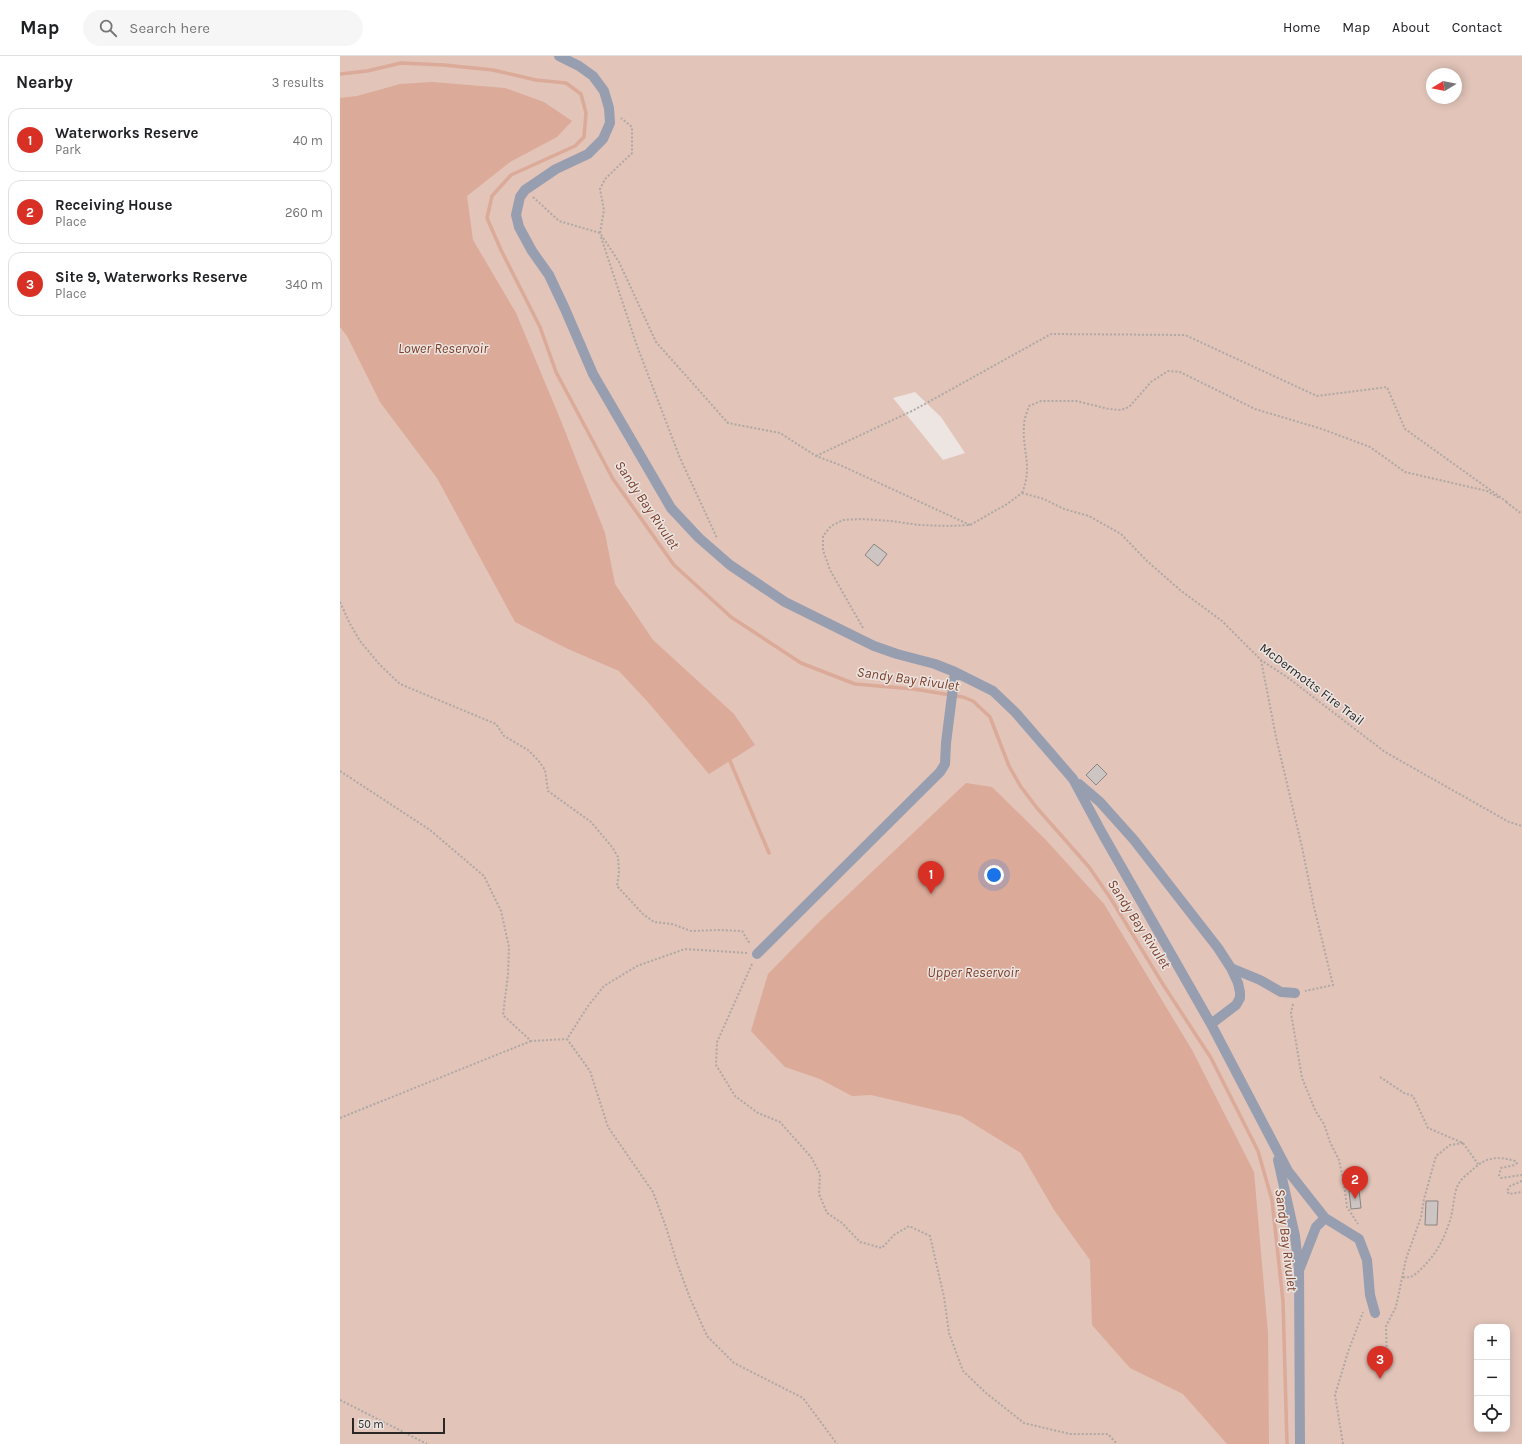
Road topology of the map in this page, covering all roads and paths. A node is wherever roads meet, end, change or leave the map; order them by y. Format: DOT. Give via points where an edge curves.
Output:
graph roads {
  1 [pos="559,56"];
  2 [pos="609,108"];
  3 [pos="525,190"];
  4 [pos="600,233"];
  5 [pos="816,456"];
  6 [pos="1022,493"];
  7 [pos="1507,502"];
  8 [pos="1522,514"];
  9 [pos="970,525"];
  10 [pos="720,543"];
  11 [pos="340,602"];
  12 [pos="874,646"];
  13 [pos="1261,660"];
  14 [pos="955,672"];
  15 [pos="340,771"];
  16 [pos="1074,779"];
  17 [pos="1522,826"];
  18 [pos="757,954"];
  19 [pos="1231,968"];
  20 [pos="1295,993"];
  21 [pos="1211,1024"];
  22 [pos="567,1039"];
  23 [pos="531,1041"];
  24 [pos="1380,1077"];
  25 [pos="340,1118"];
  26 [pos="1463,1143"];
  27 [pos="1275,1148"];
  28 [pos="1478,1164"];
  29 [pos="1522,1175"];
  30 [pos="1522,1181"];
  31 [pos="1522,1192"];
  32 [pos="1325,1218"];
  33 [pos="1361,1230"];
  34 [pos="1299,1270"];
  35 [pos="1402,1276"];
  36 [pos="1370,1295"];
  37 [pos="1375,1313"];
  38 [pos="1386,1363"];
  39 [pos="340,1400"];
  40 [pos="427,1444"];
  41 [pos="837,1444"];
  42 [pos="1117,1444"];
  43 [pos="1300,1444"];
  44 [pos="1343,1444"];
  1 -- 2 [label="lane" via="593,76 604,91"];
  2 -- 3 [label="lane" via="610,123 603,139 596,147"];
  2 -- 4 [label="path" via="632,127 632,153 605,180 600,189 604,210"];
  3 -- 4 [label="path" via="559,221"];
  3 -- 12 [label="lane" via="517,206 516,215 520,227 566,309 593,374 671,508 699,538 730,565 785,602"];
  4 -- 5 [label="path" via="619,262 656,342 728,423 780,433"];
  4 -- 10 [label="path" via="637,346 680,458"];
  5 -- 7 [label="path" via="914,410 1051,334 1184,335 1317,396 1387,387 1405,429"];
  5 -- 9 [label="path"];
  6 -- 7 [label="path" via="1027,482 1028,462 1024,423 1029,406 1041,400 1076,401 1121,410 1129,407 1151,382 1168,371 1180,372 1255,409 1322,429 1370,447 1405,472 1486,491"];
  6 -- 9 [label="path"];
  6 -- 13 [label="path, McDermotts Fire Trail" via="1044,499 1064,510 1089,516 1121,534 1147,562 1222,621"];
  7 -- 8 [label="path"];
  9 -- 12 [label="path" via="919,525 877,520 843,520 831,526 823,536 823,550 830,570"];
  11 -- 18 [label="path" via="360,641 400,684 496,724 504,736 528,750 538,760 545,770 548,792 591,822 612,847 618,857 617,886 643,914 654,922 672,924 691,931 742,931"];
  12 -- 14 [label="lane"];
  13 -- 17 [label="path, McDermotts Fire Trail" via="1385,752 1509,822"];
  13 -- 20 [label="path" via="1276,737 1333,985"];
  14 -- 16 [label="lane" via="993,691 1016,713"];
  14 -- 18 [label="lane" via="945,764 940,772"];
  15 -- 23 [label="path" via="430,830 484,876 501,911 509,947 503,1015"];
  16 -- 19 [label="lane" via="1100,802 1134,840"];
  16 -- 21 [label="lane"];
  18 -- 22 [label="path" via="685,948 637,966 604,986"];
  18 -- 42 [label="path" via="717,1042 716,1065 735,1096 758,1113 780,1122 800,1143 820,1174 819,1194 828,1213 860,1242 882,1248 894,1235 909,1226 930,1236 944,1297 949,1333 963,1371 986,1392 1024,1423 1070,1434 1108,1434"];
  19 -- 20 [label="lane" via="1281,992"];
  19 -- 21 [label="lane" via="1238,983 1240,998 1236,1005"];
  20 -- 33 [label="path" via="1291,1013 1302,1078 1339,1160 1347,1207"];
  21 -- 27 [label="lane"];
  22 -- 23 [label="path"];
  22 -- 41 [label="path" via="590,1071 608,1127 653,1192 690,1298 708,1336 734,1363 803,1398"];
  23 -- 25 [label="path"];
  24 -- 26 [label="path" via="1413,1096 1428,1128"];
  26 -- 28 [label="path"];
  26 -- 35 [label="path" via="1450,1145 1436,1156 1421,1217"];
  27 -- 32 [label="lane" via="1288,1171"];
  27 -- 34 [label="lane" via="1295,1236"];
  28 -- 29 [label="path" via="1492,1158 1507,1158 1517,1163 1501,1168 1501,1178"];
  28 -- 35 [label="path" via="1463,1178 1457,1188 1449,1224 1436,1252 1416,1274 1411,1277"];
  30 -- 31 [label="path" via="1510,1186 1507,1191 1509,1194"];
  32 -- 34 [label="lane" via="1316,1227"];
  32 -- 36 [label="lane" via="1359,1240 1367,1260"];
  34 -- 43 [label="lane"];
  35 -- 38 [label="path" via="1396,1307 1386,1326"];
  36 -- 37 [label="lane"];
  36 -- 44 [label="path" via="1335,1395"];
  39 -- 40 [label="path"];
}
